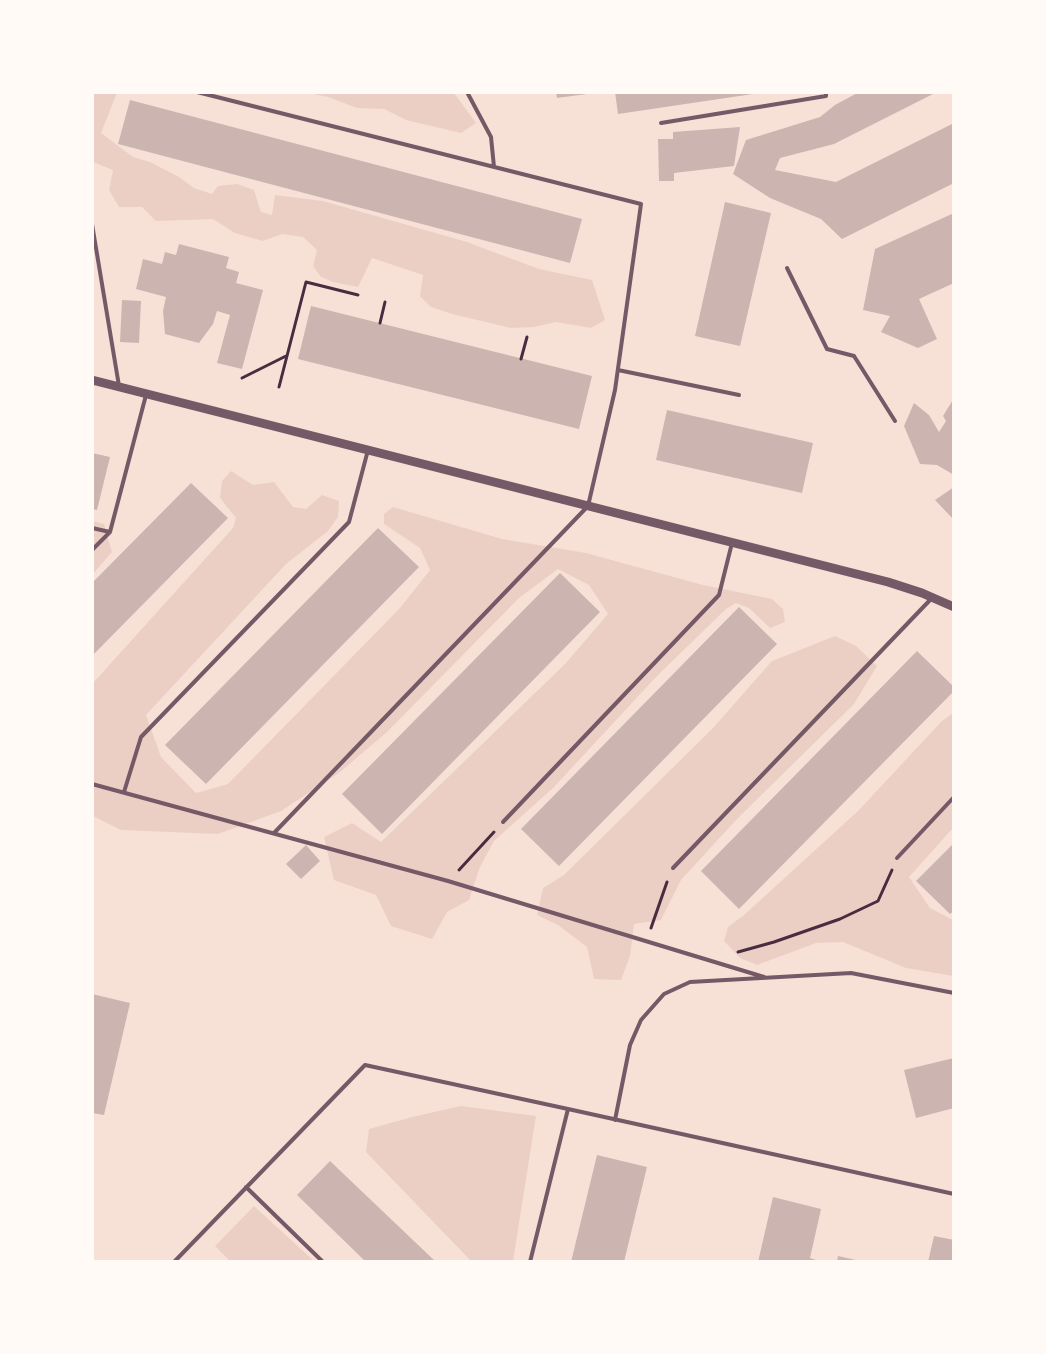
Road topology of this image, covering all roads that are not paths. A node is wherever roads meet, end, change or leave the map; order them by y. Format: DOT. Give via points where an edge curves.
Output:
graph roads {
  1 [pos="196,92"];
  2 [pos="468,92"];
  3 [pos="826,92"];
  4 [pos="661,123"];
  5 [pos="494,167"];
  6 [pos="92,224"];
  7 [pos="787,268"];
  8 [pos="618,370"];
  9 [pos="92,380"];
  10 [pos="119,386"];
  11 [pos="147,393"];
  12 [pos="739,395"];
  13 [pos="895,421"];
  14 [pos="368,450"];
  15 [pos="588,506"];
  16 [pos="92,528"];
  17 [pos="110,532"];
  18 [pos="732,543"];
  19 [pos="92,550"];
  20 [pos="933,598"];
  21 [pos="954,607"];
  22 [pos="92,784"];
  23 [pos="124,792"];
  24 [pos="954,797"];
  25 [pos="502,822"];
  26 [pos="274,833"];
  27 [pos="898,858"];
  28 [pos="673,868"];
  29 [pos="764,977"];
  30 [pos="954,993"];
  31 [pos="568,1109"];
  32 [pos="615,1120"];
  33 [pos="246,1187"];
  34 [pos="954,1194"];
  35 [pos="174,1262"];
  36 [pos="324,1262"];
  37 [pos="530,1262"];
  1 -- 5 [label="lane"];
  2 -- 5 [label="lane" via="491,136"];
  3 -- 4 [label="lane" via="826,96"];
  5 -- 8 [label="lane" via="640,204"];
  6 -- 10 [label="lane"];
  7 -- 13 [label="lane" via="828,350 854,356"];
  8 -- 12 [label="lane"];
  8 -- 15 [label="lane"];
  9 -- 10 [label="street"];
  10 -- 11 [label="street"];
  11 -- 14 [label="street"];
  11 -- 17 [label="lane"];
  14 -- 15 [label="street"];
  14 -- 23 [label="lane" via="349,522 141,737"];
  15 -- 18 [label="street"];
  15 -- 26 [label="lane"];
  16 -- 17 [label="lane"];
  17 -- 19 [label="lane"];
  18 -- 20 [label="street" via="888,582"];
  18 -- 25 [label="lane" via="719,595"];
  20 -- 21 [label="street"];
  20 -- 28 [label="lane"];
  22 -- 23 [label="lane"];
  23 -- 26 [label="lane"];
  24 -- 27 [label="lane"];
  26 -- 29 [label="lane" via="448,881"];
  29 -- 30 [label="lane" via="851,973"];
  29 -- 32 [label="lane" via="690,982 664,994 641,1020 630,1045"];
  31 -- 32 [label="lane"];
  31 -- 33 [label="lane" via="365,1065"];
  31 -- 37 [label="lane"];
  32 -- 34 [label="lane"];
  33 -- 35 [label="lane"];
  33 -- 36 [label="lane"];
}
